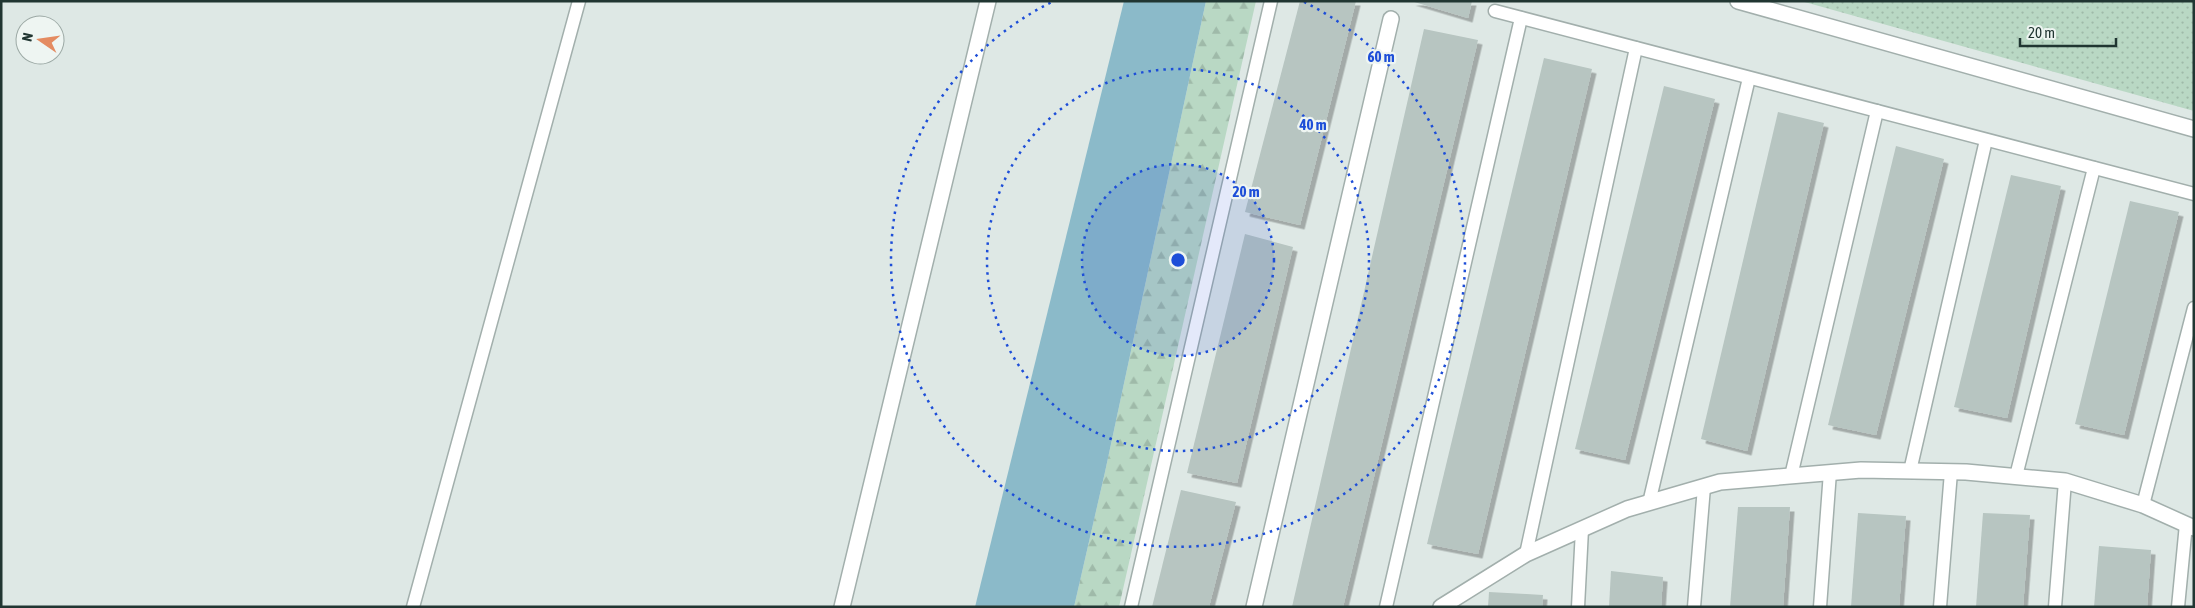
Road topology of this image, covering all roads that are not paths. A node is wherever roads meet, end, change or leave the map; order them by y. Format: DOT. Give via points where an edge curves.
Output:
graph roads {
  1 [pos="579,1"];
  2 [pos="988,1"];
  3 [pos="1271,1"];
  4 [pos="1738,1"];
  5 [pos="1495,11"];
  6 [pos="1522,18"];
  7 [pos="1391,19"];
  8 [pos="1636,48"];
  9 [pos="1749,78"];
  10 [pos="1877,111"];
  11 [pos="2194,130"];
  12 [pos="1986,140"];
  13 [pos="2094,168"];
  14 [pos="2194,194"];
  15 [pos="2194,308"];
  16 [pos="1910,471"];
  17 [pos="1830,472"];
  18 [pos="1952,472"];
  19 [pos="1791,476"];
  20 [pos="2016,476"];
  21 [pos="2066,481"];
  22 [pos="1704,487"];
  23 [pos="1649,503"];
  24 [pos="2143,505"];
  25 [pos="2190,526"];
  26 [pos="1582,529"];
  27 [pos="1526,554"];
  28 [pos="1459,601"];
  29 [pos="413,607"];
  30 [pos="842,607"];
  31 [pos="1131,607"];
  32 [pos="1254,607"];
  33 [pos="1386,607"];
  34 [pos="1441,607"];
  35 [pos="1578,607"];
  36 [pos="1694,607"];
  37 [pos="1820,607"];
  38 [pos="1940,607"];
  39 [pos="2055,607"];
  40 [pos="2178,607"];
  1 -- 29 [label="lane"];
  2 -- 30 [label="street"];
  3 -- 31 [label="lane"];
  4 -- 11 [label="street"];
  5 -- 6 [label="lane"];
  6 -- 8 [label="lane"];
  6 -- 33 [label="lane"];
  7 -- 32 [label="street"];
  8 -- 9 [label="lane"];
  8 -- 27 [label="lane"];
  9 -- 10 [label="lane"];
  9 -- 23 [label="lane"];
  10 -- 12 [label="lane"];
  10 -- 19 [label="lane"];
  12 -- 13 [label="lane"];
  12 -- 16 [label="lane"];
  13 -- 14 [label="lane"];
  13 -- 20 [label="lane"];
  15 -- 24 [label="lane"];
  16 -- 17 [label="street"];
  16 -- 18 [label="street"];
  17 -- 19 [label="street"];
  17 -- 37 [label="lane"];
  18 -- 20 [label="street"];
  18 -- 38 [label="lane"];
  19 -- 22 [label="street" via="1720,482"];
  20 -- 21 [label="street"];
  21 -- 24 [label="street"];
  21 -- 39 [label="lane"];
  22 -- 23 [label="street"];
  22 -- 36 [label="lane"];
  23 -- 26 [label="street"];
  24 -- 25 [label="street"];
  25 -- 40 [label="lane"];
  26 -- 27 [label="street"];
  26 -- 35 [label="lane"];
  27 -- 28 [label="street"];
  28 -- 34 [label="street"];
}
